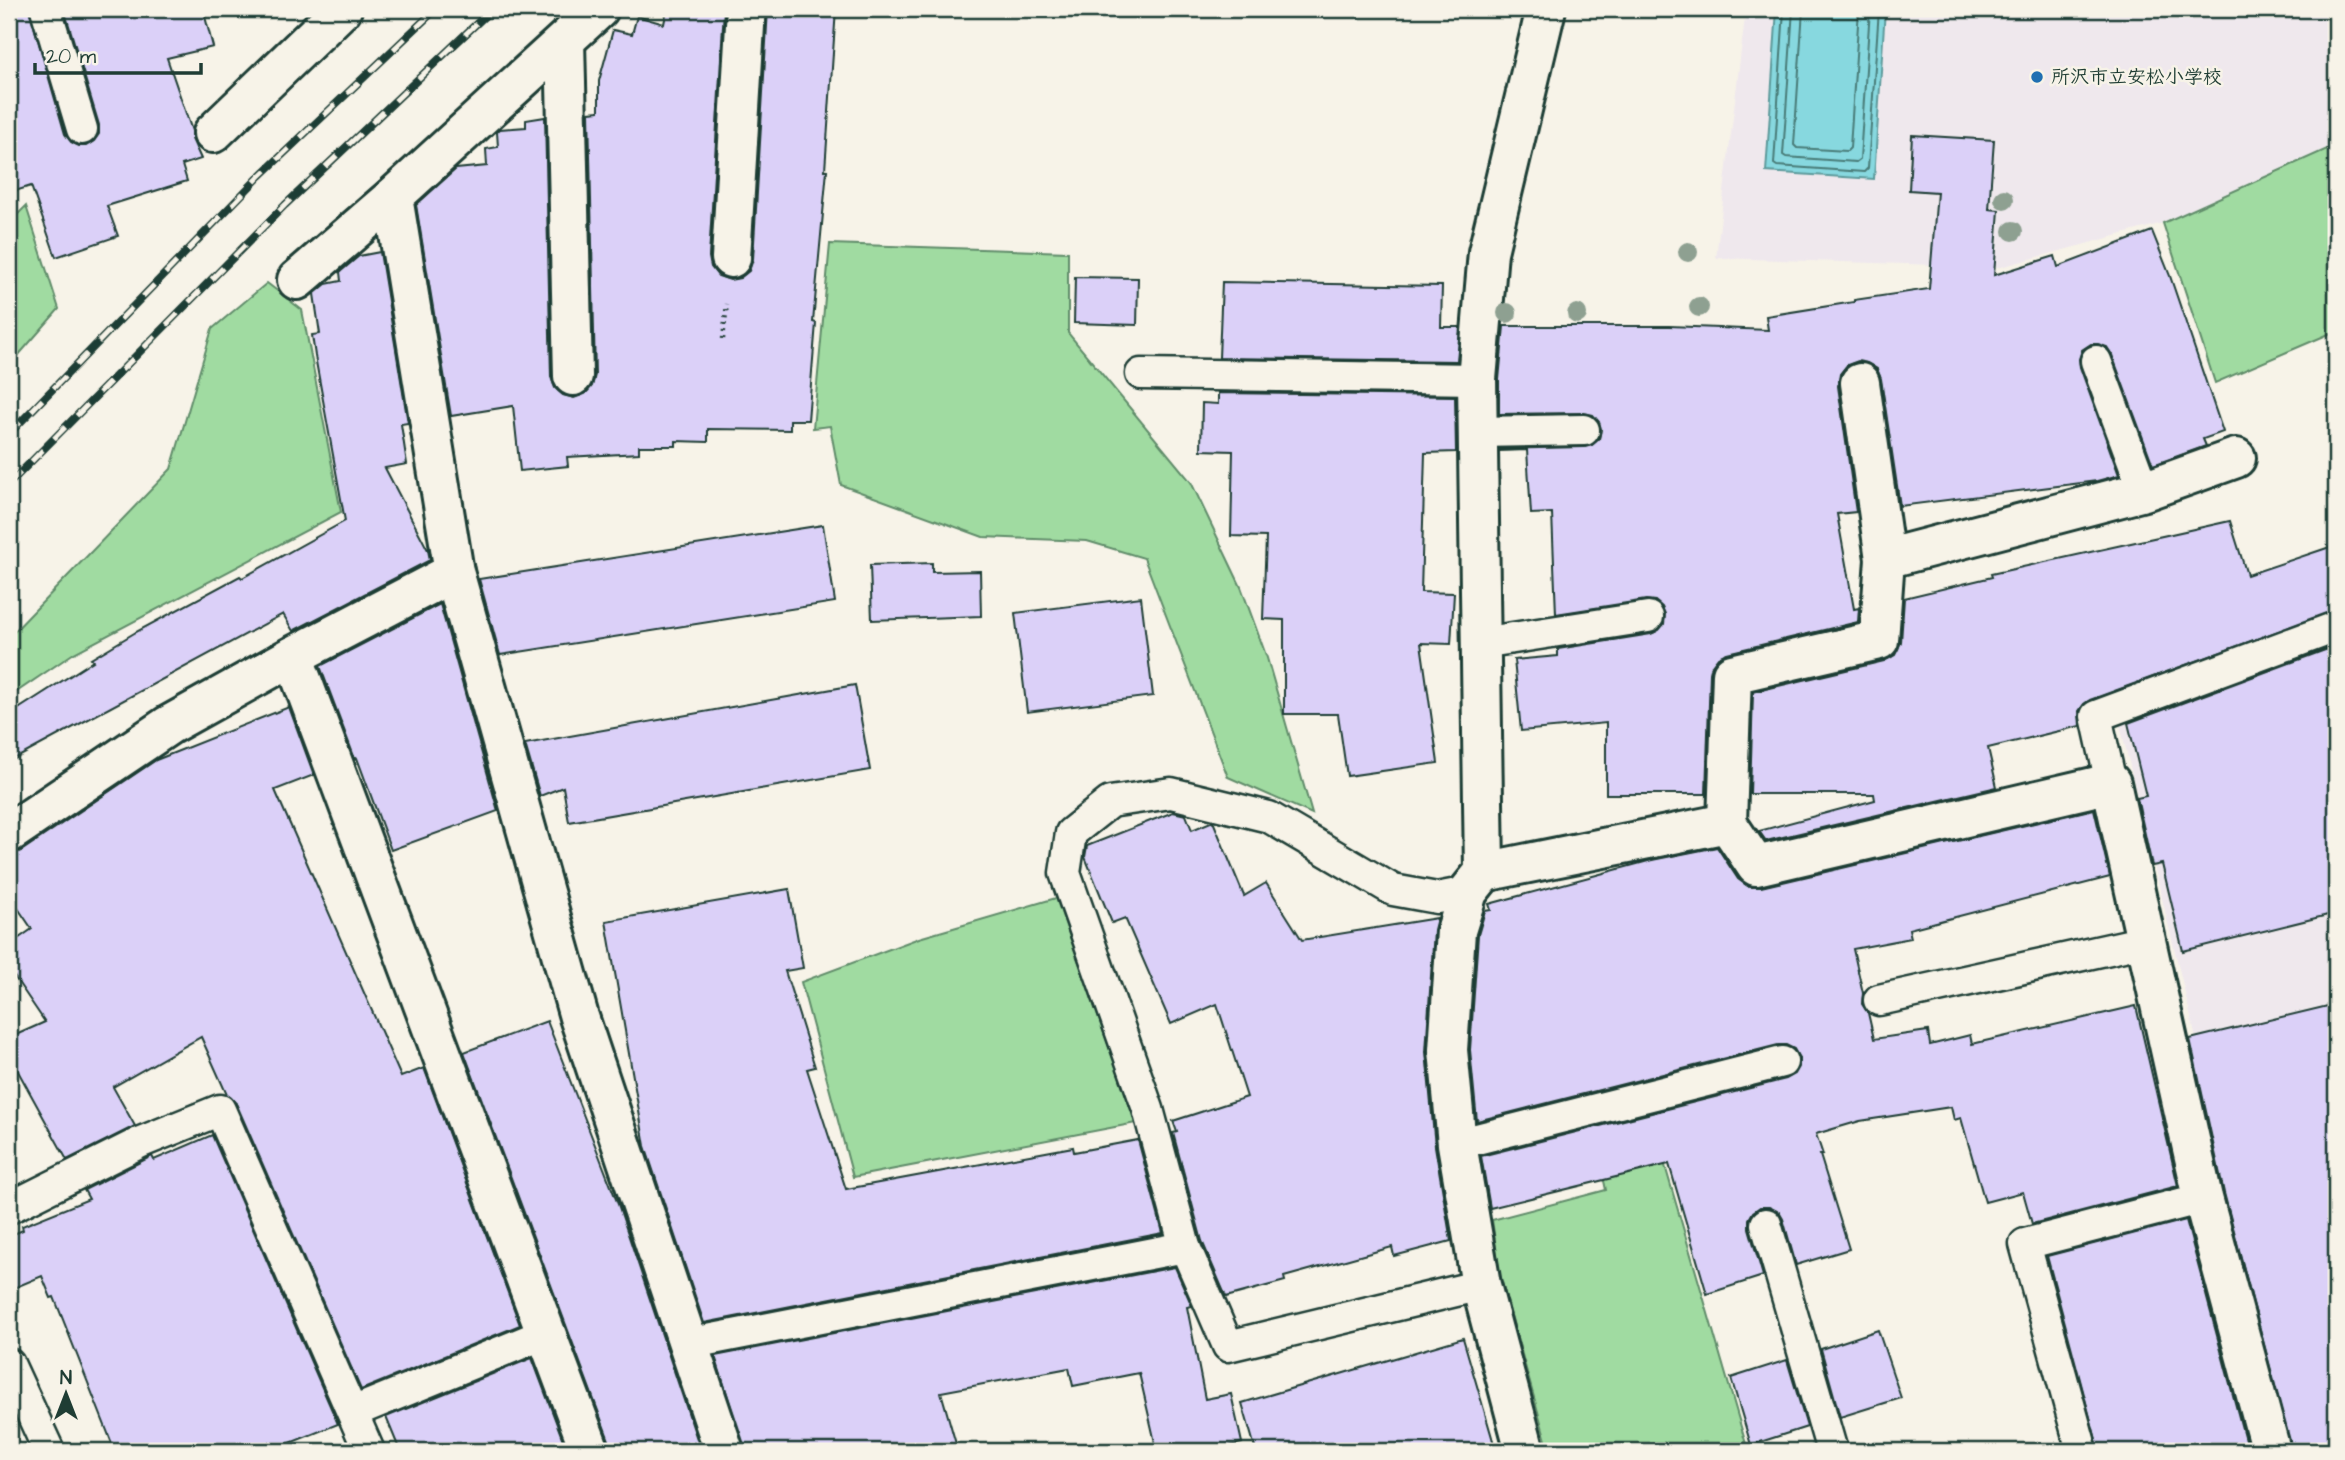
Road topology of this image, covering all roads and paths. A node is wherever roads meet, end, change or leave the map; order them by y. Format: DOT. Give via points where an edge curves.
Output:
graph roads {
  1 [pos="46,9"];
  2 [pos="342,9"];
  3 [pos="599,9"];
  4 [pos="747,9"];
  5 [pos="1546,9"];
  6 [pos="565,41"];
  7 [pos="82,129"];
  8 [pos="214,133"];
  9 [pos="393,197"];
  10 [pos="731,258"];
  11 [pos="296,280"];
  12 [pos="2096,361"];
  13 [pos="1141,374"];
  14 [pos="573,376"];
  15 [pos="1477,379"];
  16 [pos="1860,383"];
  17 [pos="1584,430"];
  18 [pos="1478,432"];
  19 [pos="2236,458"];
  20 [pos="2144,491"];
  21 [pos="1885,559"];
  22 [pos="454,572"];
  23 [pos="1648,617"];
  24 [pos="2336,627"];
  25 [pos="1480,643"];
  26 [pos="293,656"];
  27 [pos="2111,783"];
  28 [pos="1727,823"];
  29 [pos="9,833"];
  30 [pos="1476,882"];
  31 [pos="2146,941"];
  32 [pos="1879,1000"];
  33 [pos="1782,1062"];
  34 [pos="1457,1144"];
  35 [pos="2203,1198"];
  36 [pos="9,1208"];
  37 [pos="1766,1224"];
  38 [pos="1185,1247"];
  39 [pos="1481,1285"];
  40 [pos="544,1334"];
  41 [pos="687,1344"];
  42 [pos="9,1364"];
  43 [pos="353,1412"];
  44 [pos="49,1451"];
  45 [pos="369,1451"];
  46 [pos="590,1451"];
  47 [pos="724,1451"];
  48 [pos="1525,1451"];
  49 [pos="1832,1451"];
  50 [pos="2082,1451"];
  51 [pos="2271,1451"];
  1 -- 7 [label="lane"];
  2 -- 8 [label="street"];
  3 -- 6 [label="street"];
  4 -- 10 [label="street"];
  5 -- 15 [label="street" via="1488,252"];
  6 -- 9 [label="street"];
  6 -- 14 [label="street"];
  9 -- 11 [label="street"];
  9 -- 22 [label="street"];
  12 -- 20 [label="lane"];
  13 -- 15 [label="lane"];
  15 -- 18 [label="street"];
  16 -- 21 [label="street"];
  17 -- 18 [label="lane"];
  18 -- 25 [label="street"];
  19 -- 20 [label="street"];
  20 -- 21 [label="street"];
  21 -- 28 [label="street" via="1879,640 1732,674"];
  22 -- 26 [label="street"];
  22 -- 41 [label="street" via="579,1017"];
  23 -- 25 [label="lane"];
  24 -- 27 [label="lane" via="2096,716"];
  25 -- 30 [label="street"];
  26 -- 29 [label="street" via="169,725"];
  26 -- 40 [label="street"];
  27 -- 28 [label="street" via="1756,866"];
  27 -- 31 [label="street"];
  28 -- 30 [label="street"];
  30 -- 34 [label="street" via="1456,931 1448,1050"];
  30 -- 38 [label="lane" via="1437,898 1393,890 1269,817 1171,793 1110,802 1071,833 1065,873 1148,1109"];
  31 -- 32 [label="lane"];
  31 -- 35 [label="street"];
  33 -- 34 [label="lane"];
  34 -- 39 [label="street"];
  35 -- 50 [label="lane" via="2025,1244"];
  35 -- 51 [label="street"];
  36 -- 43 [label="lane" via="141,1142 220,1110"];
  37 -- 49 [label="lane"];
  38 -- 39 [label="lane" via="1228,1346"];
  38 -- 41 [label="lane"];
  39 -- 48 [label="street"];
  40 -- 43 [label="lane"];
  40 -- 46 [label="street"];
  41 -- 47 [label="street"];
  42 -- 44 [label="lane"];
  43 -- 45 [label="lane"];
}
